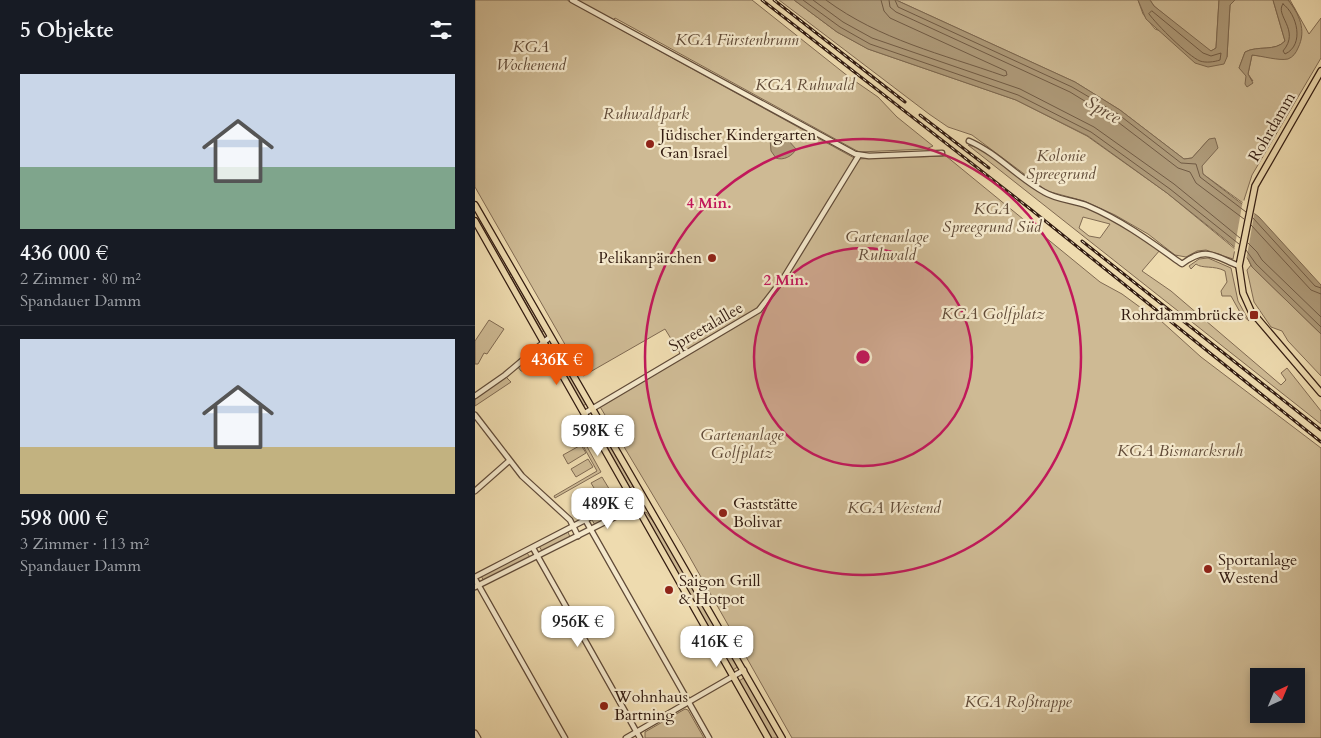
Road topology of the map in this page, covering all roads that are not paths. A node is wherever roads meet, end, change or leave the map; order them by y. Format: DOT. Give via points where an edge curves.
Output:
graph roads {
  1 [pos="572,0"];
  2 [pos="1321,72"];
  3 [pos="969,140"];
  4 [pos="942,153"];
  5 [pos="859,155"];
  6 [pos="475,205"];
  7 [pos="475,221"];
  8 [pos="1239,264"];
  9 [pos="550,337"];
  10 [pos="543,341"];
  11 [pos="1321,393"];
  12 [pos="475,396"];
  13 [pos="591,409"];
  14 [pos="585,413"];
  15 [pos="475,416"];
  16 [pos="509,461"];
  17 [pos="475,491"];
  18 [pos="639,492"];
  19 [pos="632,496"];
  20 [pos="645,502"];
  21 [pos="637,506"];
  22 [pos="586,521"];
  23 [pos="574,527"];
  24 [pos="590,529"];
  25 [pos="578,536"];
  26 [pos="533,548"];
  27 [pos="537,556"];
  28 [pos="475,578"];
  29 [pos="477,586"];
  30 [pos="744,670"];
  31 [pos="734,677"];
  32 [pos="689,702"];
  33 [pos="636,732"];
  34 [pos="475,733"];
  35 [pos="478,738"];
  36 [pos="565,738"];
  37 [pos="626,738"];
  38 [pos="640,738"];
  39 [pos="709,738"];
  40 [pos="769,738"];
  41 [pos="782,738"];
  1 -- 5 [label="street"];
  2 -- 8 [label="main road, Rohrdamm" via="1259,178 1251,198"];
  3 -- 8 [label="street" via="1043,192 1085,204 1115,218 1182,264 1205,253"];
  4 -- 5 [label="street"];
  5 -- 13 [label="street, Spreetalallee" via="783,279 759,310"];
  6 -- 9 [label="main road"];
  7 -- 10 [label="main road"];
  8 -- 11 [label="main road" via="1243,293 1251,310"];
  9 -- 10 [label="street"];
  9 -- 13 [label="main road"];
  10 -- 12 [label="street" via="505,375"];
  10 -- 14 [label="main road"];
  13 -- 14 [label="street, Spreetalallee"];
  13 -- 18 [label="main road"];
  14 -- 19 [label="main road"];
  15 -- 16 [label="street"];
  16 -- 17 [label="street"];
  16 -- 23 [label="street"];
  18 -- 19 [label="street"];
  18 -- 20 [label="main road"];
  19 -- 21 [label="main road"];
  19 -- 22 [label="street"];
  20 -- 21 [label="street"];
  20 -- 30 [label="main road"];
  21 -- 24 [label="street"];
  21 -- 31 [label="main road"];
  22 -- 23 [label="street"];
  22 -- 24 [label="street"];
  23 -- 25 [label="street"];
  23 -- 26 [label="street"];
  24 -- 25 [label="street"];
  24 -- 32 [label="street"];
  25 -- 27 [label="street"];
  26 -- 27 [label="street"];
  26 -- 28 [label="street"];
  27 -- 29 [label="street"];
  27 -- 33 [label="street"];
  28 -- 29 [label="street"];
  29 -- 36 [label="street"];
  30 -- 31 [label="street"];
  30 -- 41 [label="main road"];
  31 -- 32 [label="street"];
  31 -- 40 [label="main road"];
  32 -- 33 [label="street"];
  32 -- 39 [label="street"];
  33 -- 37 [label="street"];
  33 -- 38 [label="street"];
  34 -- 35 [label="street"];
}
